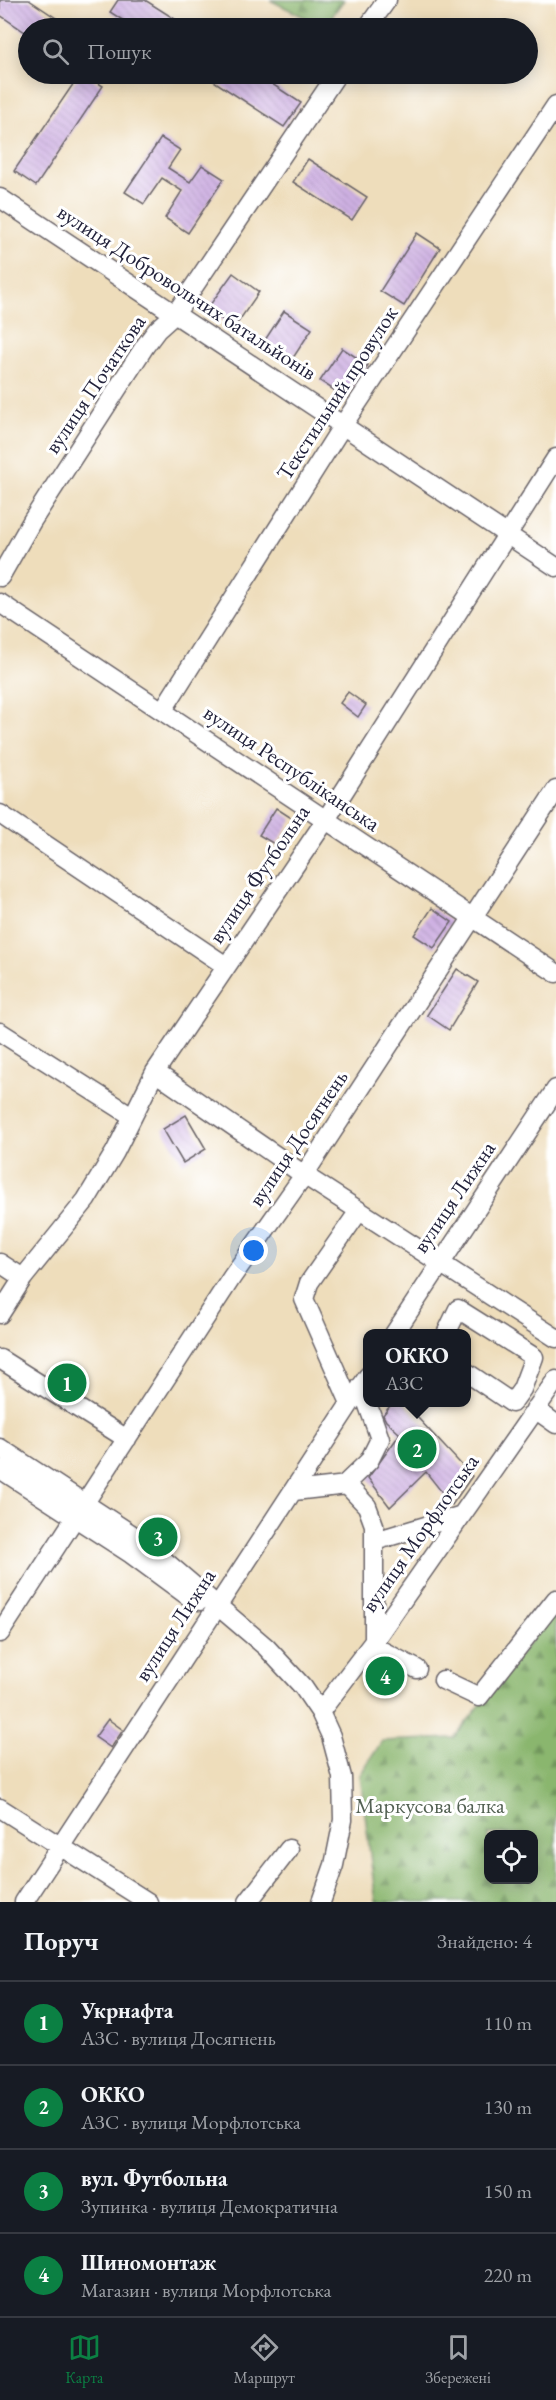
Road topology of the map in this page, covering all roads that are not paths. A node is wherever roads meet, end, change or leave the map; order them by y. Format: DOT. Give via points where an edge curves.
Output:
graph roads {
  1 [pos="387,0"];
  2 [pos="374,18"];
  3 [pos="330,84"];
  4 [pos="556,105"];
  5 [pos="0,198"];
  6 [pos="176,313"];
  7 [pos="343,424"];
  8 [pos="556,458"];
  9 [pos="506,534"];
  10 [pos="556,567"];
  11 [pos="0,577"];
  12 [pos="0,603"];
  13 [pos="163,710"];
  14 [pos="556,790"];
  15 [pos="0,814"];
  16 [pos="325,821"];
  17 [pos="471,916"];
  18 [pos="226,966"];
  19 [pos="556,973"];
  20 [pos="0,1032"];
  21 [pos="155,1072"];
  22 [pos="556,1089"];
  23 [pos="132,1116"];
  24 [pos="304,1175"];
  25 [pos="359,1210"];
  26 [pos="0,1263"];
  27 [pos="440,1263"];
  28 [pos="23,1278"];
  29 [pos="0,1314"];
  30 [pos="397,1329"];
  31 [pos="448,1329"];
  32 [pos="556,1338"];
  33 [pos="0,1359"];
  34 [pos="471,1375"];
  35 [pos="556,1380"];
  36 [pos="363,1383"];
  37 [pos="522,1389"];
  38 [pos="350,1404"];
  39 [pos="538,1406"];
  40 [pos="371,1407"];
  41 [pos="556,1424"];
  42 [pos="128,1439"];
  43 [pos="0,1448"];
  44 [pos="0,1469"];
  45 [pos="344,1485"];
  46 [pos="294,1491"];
  47 [pos="81,1511"];
  48 [pos="462,1515"];
  49 [pos="375,1541"];
  50 [pos="556,1599"];
  51 [pos="216,1607"];
  52 [pos="0,1633"];
  53 [pos="373,1643"];
  54 [pos="417,1669"];
  55 [pos="443,1680"];
  56 [pos="320,1712"];
  57 [pos="0,1808"];
  58 [pos="61,1845"];
  59 [pos="289,1849"];
  60 [pos="24,1902"];
  61 [pos="148,1902"];
  62 [pos="248,1902"];
  63 [pos="321,1902"];
  1 -- 2 [label="street"];
  3 -- 6 [label="street, вулиця Початкова"];
  4 -- 7 [label="street, Текстильний провулок"];
  5 -- 6 [label="street, вулиця Добровольчих батальйонів"];
  6 -- 7 [label="street, вулиця Добровольчих батальйонів"];
  6 -- 11 [label="street, вулиця Початкова" via="145,346"];
  7 -- 9 [label="street, вулиця Добровольчих батальйонів"];
  7 -- 13 [label="street, Текстильний провулок"];
  8 -- 9 [label="street, вулиця Футбольна"];
  9 -- 10 [label="street, вулиця Добровольчих батальйонів"];
  9 -- 16 [label="street, вулиця Футбольна"];
  12 -- 13 [label="street, вулиця Республіканська"];
  13 -- 16 [label="street, вулиця Республіканська"];
  14 -- 17 [label="street, вулиця Досягнень"];
  15 -- 18 [label="street"];
  16 -- 17 [label="street, вулиця Республіканська"];
  16 -- 18 [label="street, вулиця Футбольна"];
  17 -- 19 [label="street, вулиця Республіканська"];
  17 -- 24 [label="street, вулиця Досягнень"];
  18 -- 21 [label="street, вулиця Футбольна"];
  20 -- 23 [label="street"];
  21 -- 23 [label="street, вулиця Футбольна"];
  21 -- 24 [label="street"];
  22 -- 27 [label="street, вулиця Лижна"];
  23 -- 28 [label="street, вулиця Футбольна" via="86,1200"];
  24 -- 25 [label="street"];
  24 -- 42 [label="street, вулиця Досягнень" via="232,1277"];
  25 -- 27 [label="street"];
  25 -- 38 [label="street" via="309,1283 304,1299"];
  26 -- 28 [label="street"];
  27 -- 30 [label="street, вулиця Лижна"];
  27 -- 32 [label="street"];
  28 -- 29 [label="street, вулиця Футбольна"];
  31 -- 37 [label="street" via="458,1309 534,1357"];
  33 -- 42 [label="street"];
  34 -- 37 [label="street" via="512,1403"];
  35 -- 39 [label="street, вулиця Морфлотська"];
  36 -- 38 [label="street, вулиця Лижна"];
  37 -- 39 [label="street"];
  38 -- 46 [label="street, вулиця Лижна"];
  39 -- 41 [label="street"];
  39 -- 48 [label="street, вулиця Морфлотська"];
  40 -- 45 [label="street" via="380,1439 369,1461"];
  42 -- 47 [label="street, вулиця Досягнень"];
  43 -- 47 [label="street"];
  44 -- 47 [label="street"];
  45 -- 46 [label="street"];
  45 -- 49 [label="street" via="367,1506"];
  46 -- 51 [label="street, вулиця Лижна"];
  47 -- 51 [label="street" via="139,1539"];
  47 -- 52 [label="street, вулиця Досягнень"];
  48 -- 49 [label="street"];
  48 -- 53 [label="street, вулиця Морфлотська"];
  49 -- 53 [label="street"];
  50 -- 55 [label="street" via="479,1697"];
  51 -- 56 [label="street" via="266,1647"];
  51 -- 58 [label="street, вулиця Лижна"];
  53 -- 54 [label="street"];
  53 -- 56 [label="street, вулиця Морфлотська"];
  56 -- 63 [label="street" via="342,1777 343,1820"];
  57 -- 58 [label="street"];
  58 -- 60 [label="street, вулиця Лижна"];
  58 -- 61 [label="street"];
  59 -- 62 [label="street"];
}
